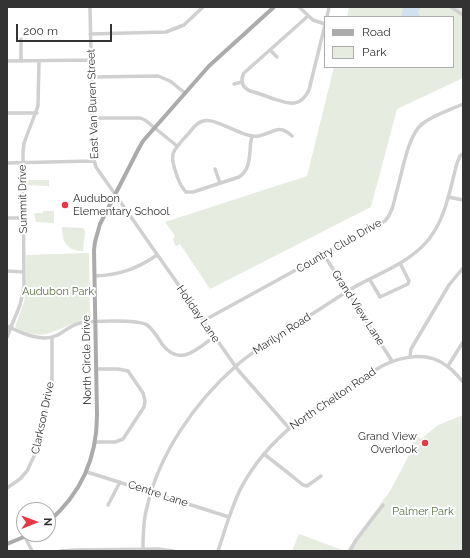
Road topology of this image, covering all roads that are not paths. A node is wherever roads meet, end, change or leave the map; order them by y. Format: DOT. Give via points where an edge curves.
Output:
graph roads {
  1 [pos="90,7"];
  2 [pos="203,7"];
  3 [pos="274,7"];
  4 [pos="299,7"];
  5 [pos="451,7"];
  6 [pos="463,14"];
  7 [pos="308,16"];
  8 [pos="324,25"];
  9 [pos="324,29"];
  10 [pos="90,34"];
  11 [pos="21,39"];
  12 [pos="270,50"];
  13 [pos="277,57"];
  14 [pos="91,60"];
  15 [pos="7,61"];
  16 [pos="22,61"];
  17 [pos="39,61"];
  18 [pos="91,77"];
  19 [pos="242,82"];
  20 [pos="234,84"];
  21 [pos="185,93"];
  22 [pos="463,104"];
  23 [pos="7,113"];
  24 [pos="36,113"];
  25 [pos="92,118"];
  26 [pos="154,128"];
  27 [pos="252,136"];
  28 [pos="292,136"];
  29 [pos="177,146"];
  30 [pos="463,154"];
  31 [pos="93,161"];
  32 [pos="7,163"];
  33 [pos="22,163"];
  34 [pos="215,169"];
  35 [pos="220,182"];
  36 [pos="115,194"];
  37 [pos="448,197"];
  38 [pos="463,200"];
  39 [pos="7,218"];
  40 [pos="23,218"];
  41 [pos="157,255"];
  42 [pos="324,255"];
  43 [pos="400,263"];
  44 [pos="463,268"];
  45 [pos="7,271"];
  46 [pos="24,272"];
  47 [pos="95,276"];
  48 [pos="370,280"];
  49 [pos="347,292"];
  50 [pos="204,321"];
  51 [pos="96,322"];
  52 [pos="9,327"];
  53 [pos="7,337"];
  54 [pos="52,337"];
  55 [pos="214,337"];
  56 [pos="463,342"];
  57 [pos="410,357"];
  58 [pos="392,361"];
  59 [pos="235,366"];
  60 [pos="448,366"];
  61 [pos="96,369"];
  62 [pos="463,382"];
  63 [pos="289,428"];
  64 [pos="96,442"];
  65 [pos="264,454"];
  66 [pos="87,472"];
  67 [pos="321,476"];
  68 [pos="120,482"];
  69 [pos="7,488"];
  70 [pos="151,492"];
  71 [pos="108,505"];
  72 [pos="383,505"];
  73 [pos="56,514"];
  74 [pos="229,517"];
  75 [pos="28,542"];
  76 [pos="142,549"];
  77 [pos="32,551"];
  78 [pos="60,551"];
  79 [pos="173,551"];
  80 [pos="218,551"];
  81 [pos="350,551"];
  1 -- 10 [label="street, East Van Buren Street"];
  2 -- 10 [label="street" via="184,25 166,32"];
  3 -- 21 [label="main road, North Circle Drive" via="209,66"];
  4 -- 7 [label="street"];
  5 -- 6 [label="street"];
  7 -- 8 [label="street"];
  7 -- 12 [label="street"];
  9 -- 19 [label="street" via="309,90 300,102 286,103 250,91"];
  10 -- 14 [label="street, East Van Buren Street"];
  11 -- 16 [label="street"];
  12 -- 13 [label="street"];
  12 -- 19 [label="street" via="244,73"];
  14 -- 17 [label="street"];
  14 -- 18 [label="street, East Van Buren Street"];
  15 -- 16 [label="street"];
  16 -- 17 [label="street"];
  17 -- 24 [label="street, Summit Drive" via="39,100"];
  18 -- 21 [label="street" via="158,76 170,81"];
  18 -- 25 [label="street, East Van Buren Street"];
  19 -- 20 [label="street"];
  21 -- 26 [label="main road, North Circle Drive"];
  22 -- 42 [label="street, Country Club Drive" via="429,119 416,130 388,218"];
  23 -- 24 [label="street"];
  24 -- 33 [label="street, Summit Drive" via="24,143"];
  25 -- 26 [label="street" via="135,117 145,120"];
  25 -- 31 [label="street, East Van Buren Street"];
  26 -- 29 [label="street"];
  26 -- 36 [label="main road, North Circle Drive" via="139,148"];
  27 -- 28 [label="street" via="280,129"];
  27 -- 29 [label="street" via="211,121 204,121 196,125"];
  27 -- 35 [label="street" via="246,171 239,177"];
  29 -- 35 [label="street" via="172,163 185,193"];
  30 -- 37 [label="street, Marilyn Road" via="457,163"];
  31 -- 33 [label="street"];
  31 -- 36 [label="street, East Van Buren Street"];
  32 -- 33 [label="street"];
  33 -- 40 [label="street, Summit Drive"];
  34 -- 35 [label="street"];
  36 -- 41 [label="street, Holiday Lane"];
  36 -- 47 [label="main road, North Circle Drive" via="97,233 94,250"];
  37 -- 38 [label="street"];
  37 -- 43 [label="street, Marilyn Road" via="442,218 432,234 418,250"];
  39 -- 40 [label="street"];
  40 -- 46 [label="street, Summit Drive"];
  41 -- 47 [label="street" via="125,272"];
  41 -- 50 [label="street, Holiday Lane"];
  42 -- 49 [label="street, Grand View Lane"];
  42 -- 50 [label="street, Country Club Drive"];
  43 -- 48 [label="street, Marilyn Road"];
  43 -- 48 [label="street" via="409,283 380,297"];
  44 -- 57 [label="street" via="449,284 411,349"];
  45 -- 46 [label="street"];
  46 -- 52 [label="street, Summit Drive" via="22,298"];
  47 -- 51 [label="main road, North Circle Drive"];
  48 -- 49 [label="street, Marilyn Road"];
  49 -- 58 [label="street, Grand View Lane"];
  49 -- 59 [label="street, Marilyn Road"];
  50 -- 55 [label="street, Holiday Lane"];
  51 -- 54 [label="street" via="76,324"];
  51 -- 55 [label="street" via="142,323 151,328 170,352 180,356 191,353"];
  51 -- 61 [label="main road, North Circle Drive"];
  52 -- 53 [label="street, Summit Drive"];
  52 -- 54 [label="street" via="31,336"];
  54 -- 69 [label="street, Clarkson Drive" via="51,388 37,450 27,471"];
  55 -- 59 [label="street, Holiday Lane"];
  56 -- 60 [label="street"];
  57 -- 58 [label="street, North Chelton Road"];
  57 -- 60 [label="street, North Chelton Road" via="430,358"];
  58 -- 63 [label="street, North Chelton Road" via="330,398"];
  59 -- 63 [label="street, Holiday Lane"];
  59 -- 70 [label="street, Marilyn Road" via="189,417 170,449"];
  60 -- 62 [label="street, North Chelton Road"];
  61 -- 64 [label="main road, North Circle Drive"];
  61 -- 64 [label="street" via="118,368 128,371 143,393 145,401 123,439 115,442"];
  63 -- 65 [label="street, North Chelton Road"];
  64 -- 66 [label="main road, North Circle Drive"];
  65 -- 67 [label="street" via="303,486"];
  65 -- 74 [label="street, North Chelton Road" via="241,488"];
  66 -- 68 [label="street, Centre Lane"];
  66 -- 73 [label="main road, North Circle Drive" via="68,502"];
  68 -- 70 [label="street, Centre Lane"];
  68 -- 71 [label="street"];
  70 -- 74 [label="street, Centre Lane"];
  70 -- 76 [label="street, Marilyn Road" via="144,521"];
  72 -- 81 [label="street"];
  74 -- 80 [label="street, North Chelton Road"];
  75 -- 77 [label="street"];
  76 -- 78 [label="street"];
  76 -- 79 [label="street"];
}
